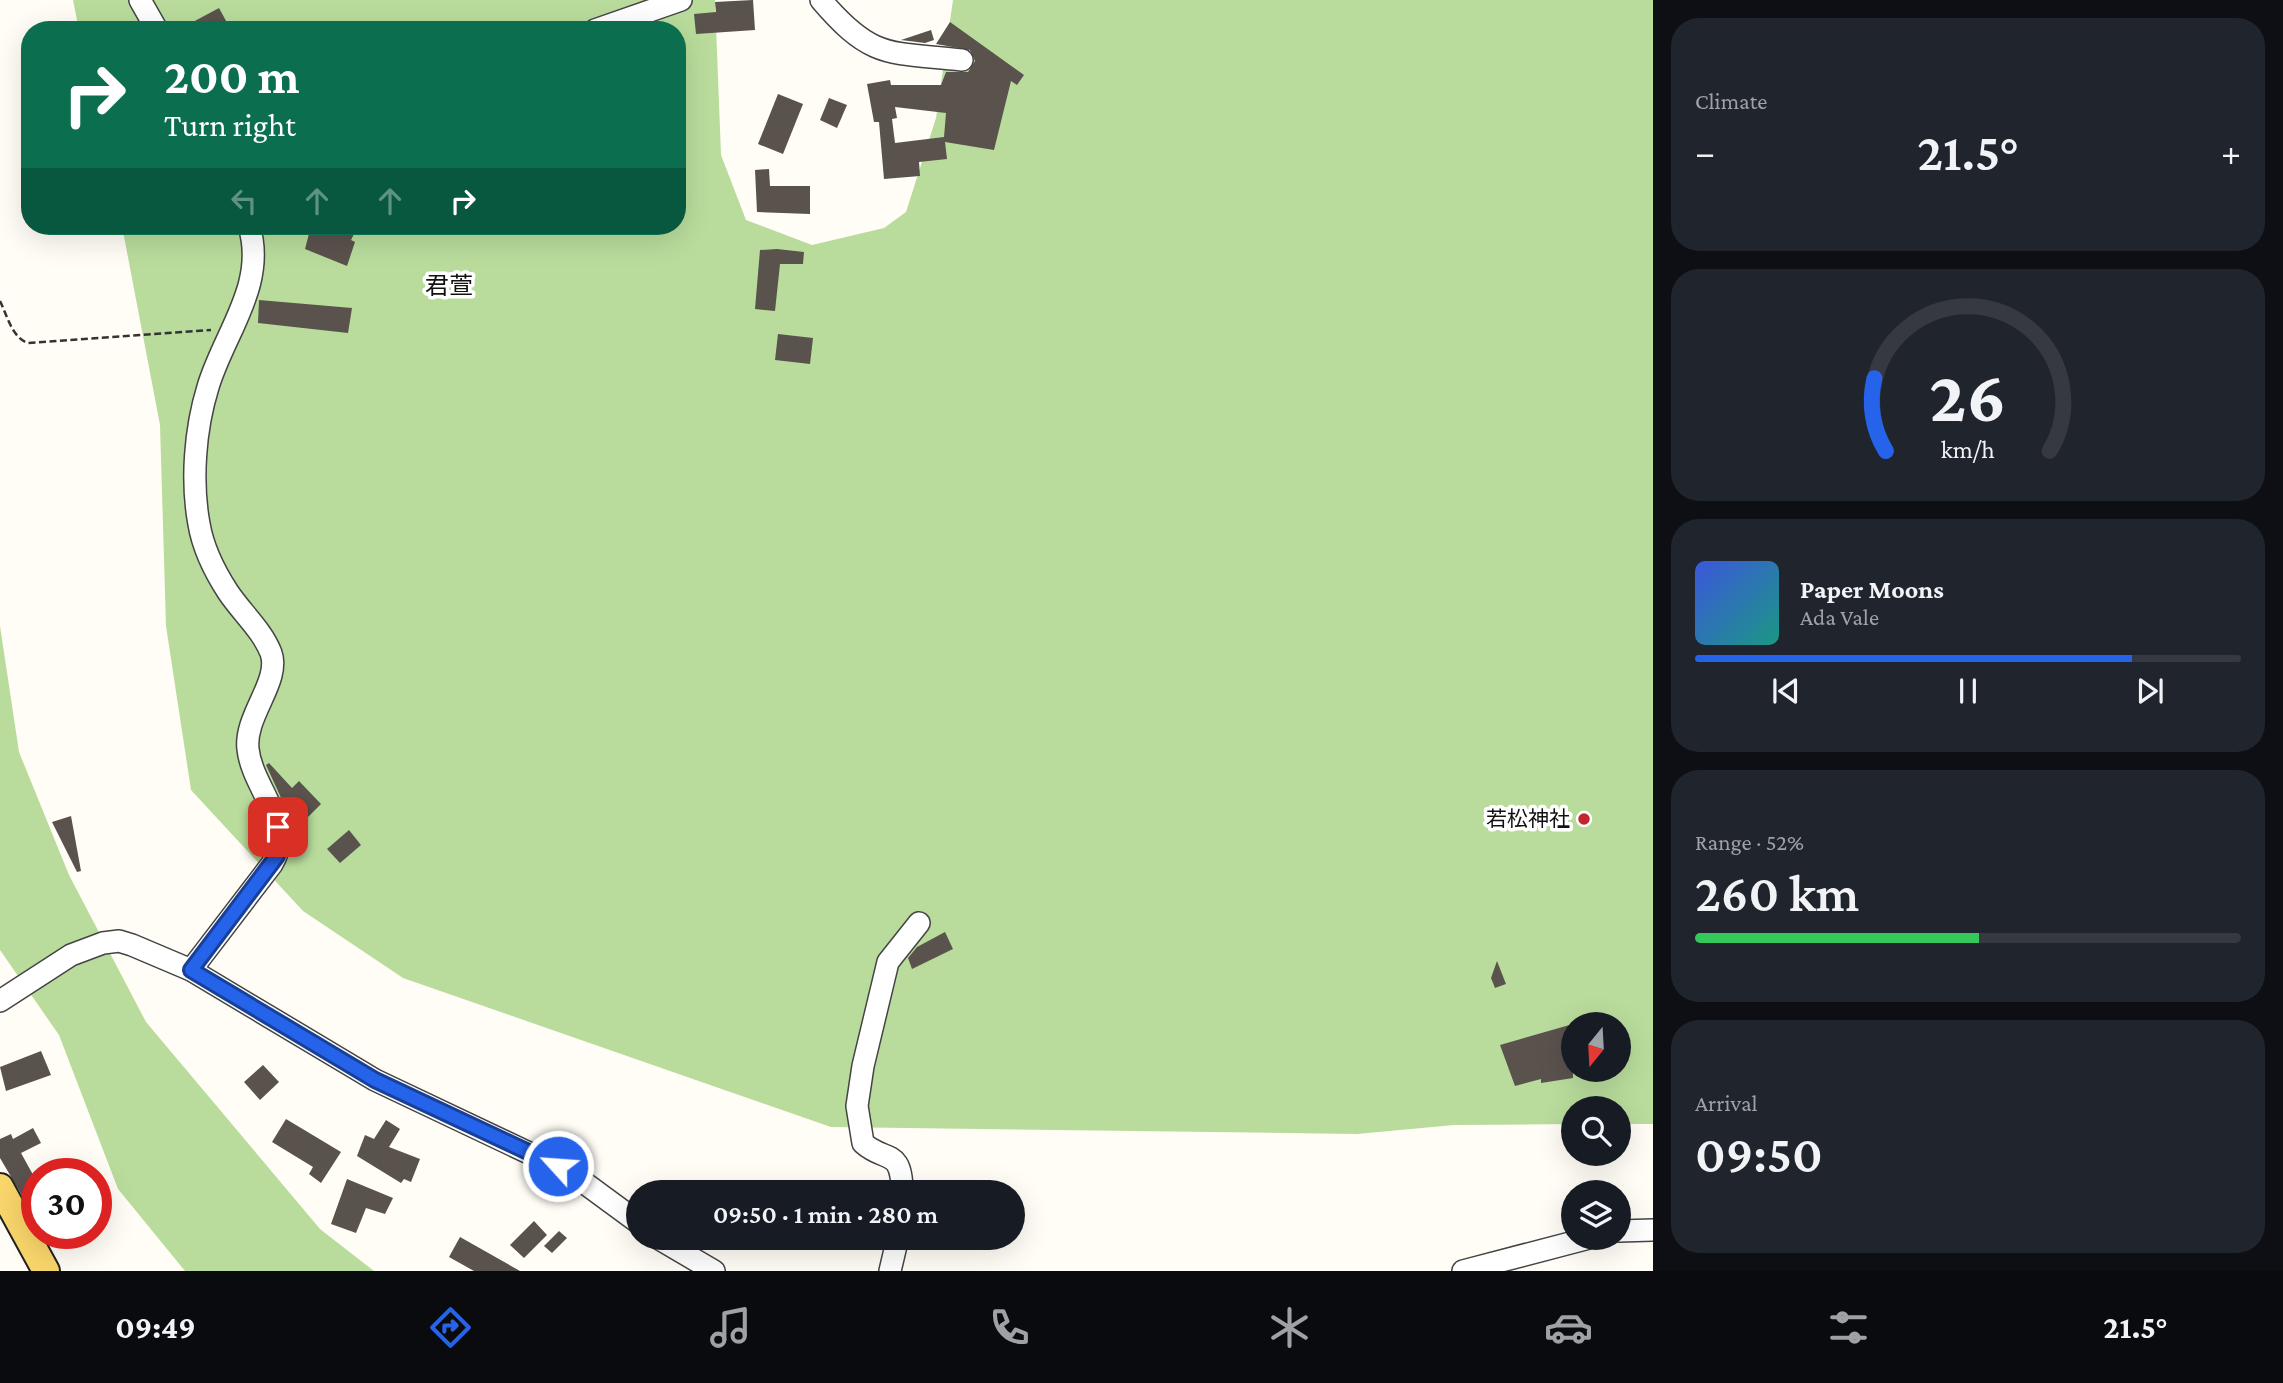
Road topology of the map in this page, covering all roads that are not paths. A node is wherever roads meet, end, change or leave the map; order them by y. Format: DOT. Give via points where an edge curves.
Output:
graph roads {
  1 [pos="140,0"];
  2 [pos="681,0"];
  3 [pos="821,0"];
  4 [pos="152,21"];
  5 [pos="621,21"];
  6 [pos="961,60"];
  7 [pos="252,235"];
  8 [pos="919,923"];
  9 [pos="191,970"];
  10 [pos="0,1001"];
  11 [pos="900,1180"];
  12 [pos="0,1187"];
  13 [pos="626,1213"];
  14 [pos="1653,1230"];
  15 [pos="1631,1231"];
  16 [pos="1561,1245"];
  17 [pos="678,1250"];
  18 [pos="895,1250"];
  19 [pos="46,1271"];
  20 [pos="714,1271"];
  21 [pos="890,1271"];
  22 [pos="1463,1271"];
  1 -- 4 [label="street"];
  2 -- 5 [label="street"];
  3 -- 6 [label="street" via="848,30 874,48"];
  7 -- 9 [label="street" via="247,299 214,369 202,410 197,509 203,540 217,573 259,631 273,663 247,740 280,845 272,864"];
  8 -- 11 [label="street" via="888,962 857,1106 863,1143 892,1156"];
  9 -- 10 [label="street" via="119,941 103,943 71,955"];
  9 -- 13 [label="street" via="375,1080 571,1173"];
  12 -- 19 [label="main road"];
  14 -- 15 [label="street"];
  16 -- 22 [label="street"];
  17 -- 20 [label="street"];
  18 -- 21 [label="street"];
}
